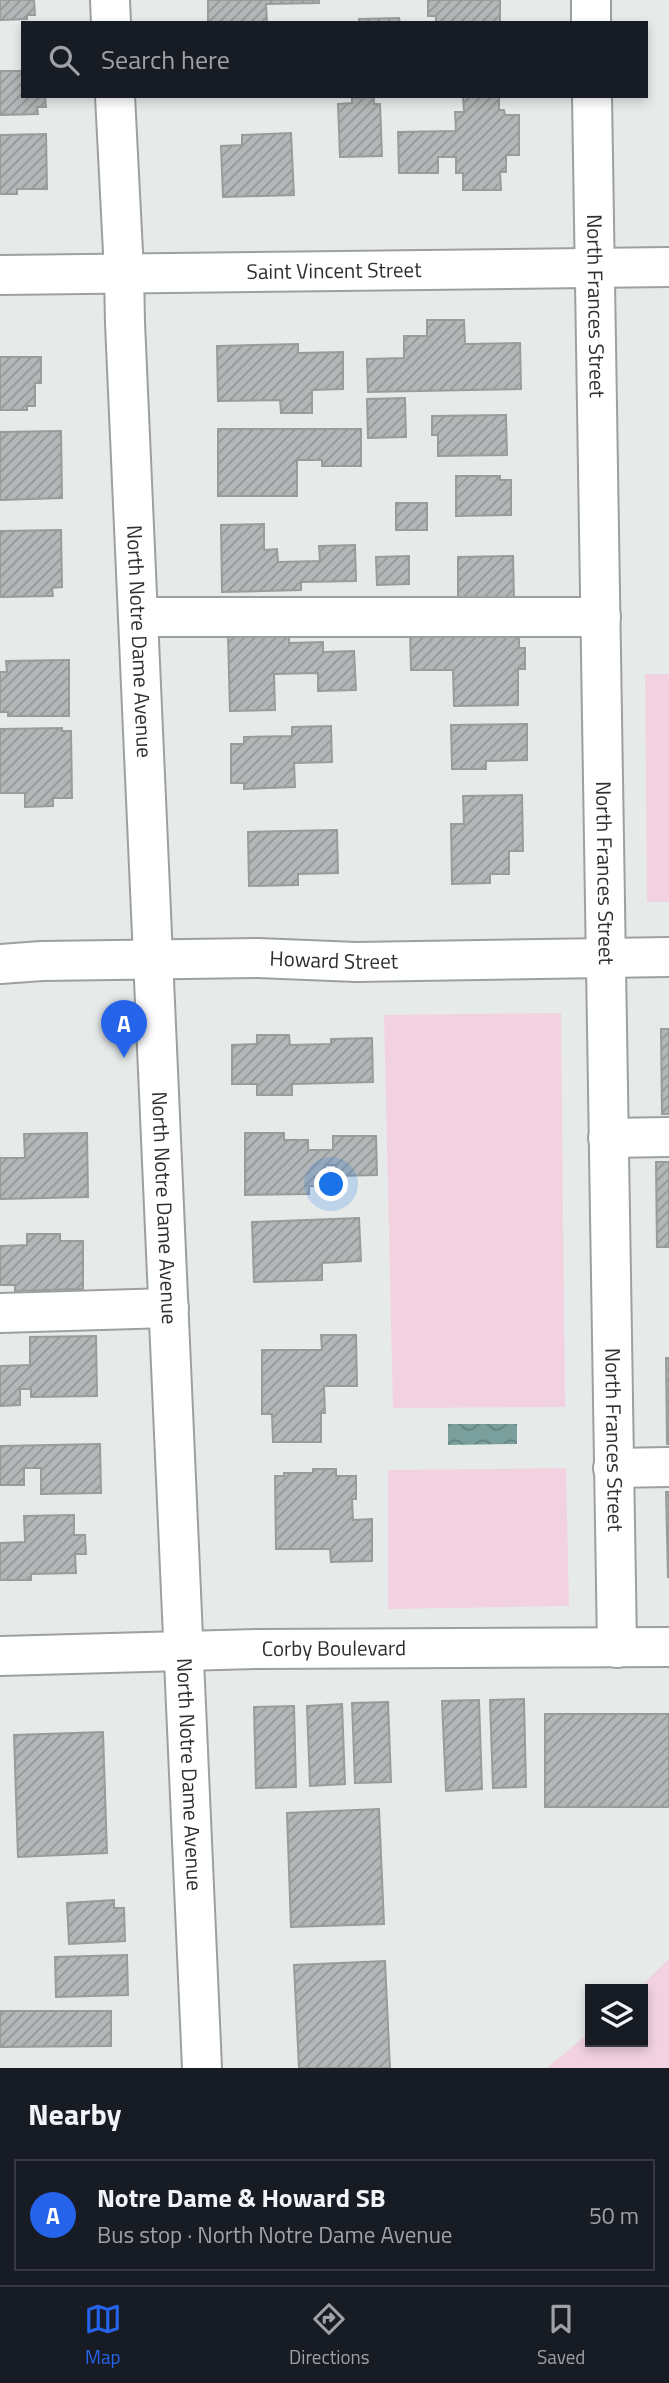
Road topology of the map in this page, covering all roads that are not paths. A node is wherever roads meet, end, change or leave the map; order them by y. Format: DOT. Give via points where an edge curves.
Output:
graph roads {
  1 [pos="110,0"];
  2 [pos="591,0"];
  3 [pos="111,21"];
  4 [pos="591,21"];
  5 [pos="115,98"];
  6 [pos="592,98"];
  7 [pos="669,267"];
  8 [pos="595,268"];
  9 [pos="124,272"];
  10 [pos="0,275"];
  11 [pos="138,617"];
  12 [pos="601,617"];
  13 [pos="669,957"];
  14 [pos="606,958"];
  15 [pos="154,960"];
  16 [pos="0,964"];
  17 [pos="608,1138"];
  18 [pos="669,1138"];
  19 [pos="169,1308"];
  20 [pos="0,1313"];
  21 [pos="669,1467"];
  22 [pos="613,1468"];
  23 [pos="669,1647"];
  24 [pos="617,1648"];
  25 [pos="184,1650"];
  26 [pos="0,1656"];
  27 [pos="202,2068"];
  1 -- 3 [label="street"];
  2 -- 4 [label="street"];
  5 -- 9 [label="street, North Notre Dame Avenue"];
  6 -- 8 [label="street, North Frances Street"];
  7 -- 8 [label="street, Saint Vincent Street"];
  8 -- 9 [label="street, Saint Vincent Street"];
  8 -- 12 [label="street, North Frances Street"];
  9 -- 10 [label="street, Saint Vincent Street"];
  9 -- 11 [label="street, North Notre Dame Avenue"];
  11 -- 12 [label="street"];
  11 -- 15 [label="street, North Notre Dame Avenue"];
  12 -- 14 [label="street, North Frances Street"];
  13 -- 14 [label="street, Howard Street"];
  14 -- 15 [label="street, Howard Street"];
  14 -- 17 [label="street, North Frances Street"];
  15 -- 16 [label="street, Howard Street"];
  15 -- 19 [label="street, North Notre Dame Avenue"];
  17 -- 18 [label="street"];
  17 -- 22 [label="street, North Frances Street"];
  19 -- 20 [label="street"];
  19 -- 25 [label="street, North Notre Dame Avenue"];
  21 -- 22 [label="street"];
  22 -- 24 [label="street, North Frances Street"];
  23 -- 24 [label="street, Corby Boulevard"];
  24 -- 25 [label="street, Corby Boulevard"];
  25 -- 26 [label="street, Corby Boulevard"];
  25 -- 27 [label="street, North Notre Dame Avenue"];
}
